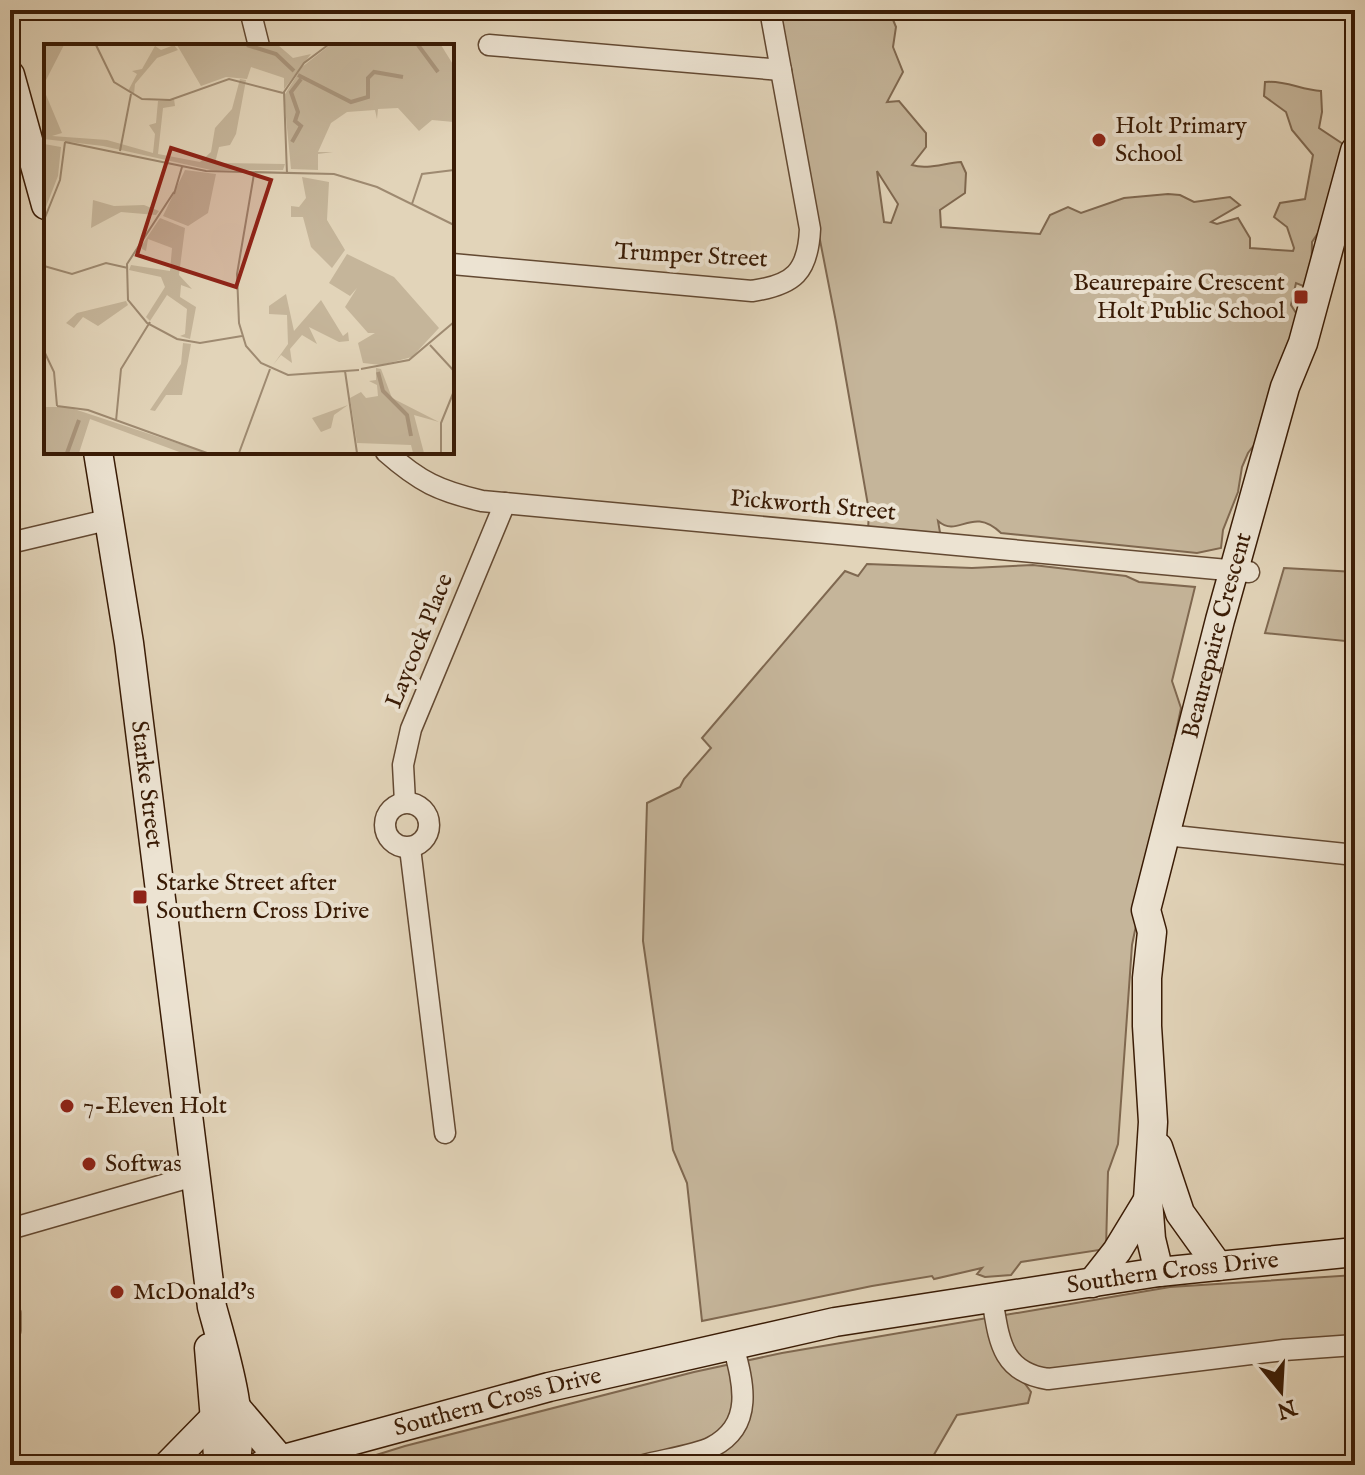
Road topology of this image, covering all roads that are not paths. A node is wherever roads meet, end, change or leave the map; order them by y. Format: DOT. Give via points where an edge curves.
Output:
graph roads {
  1 [pos="250,10"];
  2 [pos="770,10"];
  3 [pos="258,44"];
  4 [pos="489,45"];
  5 [pos="781,70"];
  6 [pos="10,75"];
  7 [pos="1355,151"];
  8 [pos="44,198"];
  9 [pos="454,264"];
  10 [pos="98,454"];
  11 [pos="388,454"];
  12 [pos="505,503"];
  13 [pos="111,519"];
  14 [pos="10,543"];
  15 [pos="1241,571"];
  16 [pos="405,802"];
  17 [pos="1173,836"];
  18 [pos="410,848"];
  19 [pos="1355,855"];
  20 [pos="1155,1132"];
  21 [pos="445,1133"];
  22 [pos="194,1176"];
  23 [pos="1148,1200"];
  24 [pos="10,1229"];
  25 [pos="1355,1252"];
  26 [pos="1218,1266"];
  27 [pos="1159,1272"];
  28 [pos="1092,1283"];
  29 [pos="992,1298"];
  30 [pos="10,1313"];
  31 [pos="10,1331"];
  32 [pos="733,1345"];
  33 [pos="1355,1345"];
  34 [pos="224,1412"];
  35 [pos="271,1462"];
  36 [pos="168,1465"];
  37 [pos="224,1465"];
  38 [pos="234,1465"];
  39 [pos="644,1465"];
  1 -- 3 [label="street"];
  2 -- 5 [label="street, Trumper Street"];
  4 -- 5 [label="street"];
  5 -- 9 [label="street, Trumper Street" via="810,229 809,251 798,272 777,287 752,291"];
  6 -- 8 [label="street"];
  7 -- 15 [label="street, Beaurepaire Crescent"];
  10 -- 13 [label="street, Starke Street"];
  11 -- 12 [label="street, Pickworth Street" via="434,488"];
  12 -- 15 [label="street, Pickworth Street"];
  12 -- 16 [label="street, Laycock Place" via="411,729 403,765"];
  13 -- 14 [label="street"];
  13 -- 22 [label="street, Starke Street"];
  15 -- 17 [label="street, Beaurepaire Crescent"];
  16 -- 18 [label="street" via="421,807 430,822 425,839"];
  16 -- 18 [label="street" via="389,811 385,828 393,843"];
  17 -- 19 [label="street"];
  17 -- 20 [label="street, Beaurepaire Crescent" via="1146,910 1152,932 1147,1026"];
  18 -- 21 [label="street"];
  20 -- 23 [label="street, Beaurepaire Crescent"];
  20 -- 26 [label="street" via="1180,1213"];
  20 -- 27 [label="street, Beaurepaire Crescent" via="1166,1237"];
  22 -- 24 [label="street"];
  22 -- 34 [label="street, Starke Street" via="212,1307 208,1359"];
  23 -- 27 [label="street, Beaurepaire Crescent"];
  23 -- 28 [label="street"];
  25 -- 26 [label="street, Southern Cross Drive"];
  26 -- 27 [label="street, Southern Cross Drive"];
  27 -- 28 [label="street, Southern Cross Drive"];
  28 -- 29 [label="street, Southern Cross Drive"];
  29 -- 32 [label="street, Southern Cross Drive" via="835,1322"];
  29 -- 33 [label="street" via="1005,1355 1028,1375 1048,1379"];
  30 -- 31 [label="street"];
  32 -- 35 [label="street, Southern Cross Drive" via="549,1387"];
  32 -- 39 [label="street" via="744,1384 739,1417 731,1430 712,1447"];
  34 -- 35 [label="street"];
  34 -- 36 [label="street"];
  34 -- 37 [label="street, Starke Street" via="218,1456"];
  34 -- 38 [label="street, Starke Street" via="240,1450"];
}
